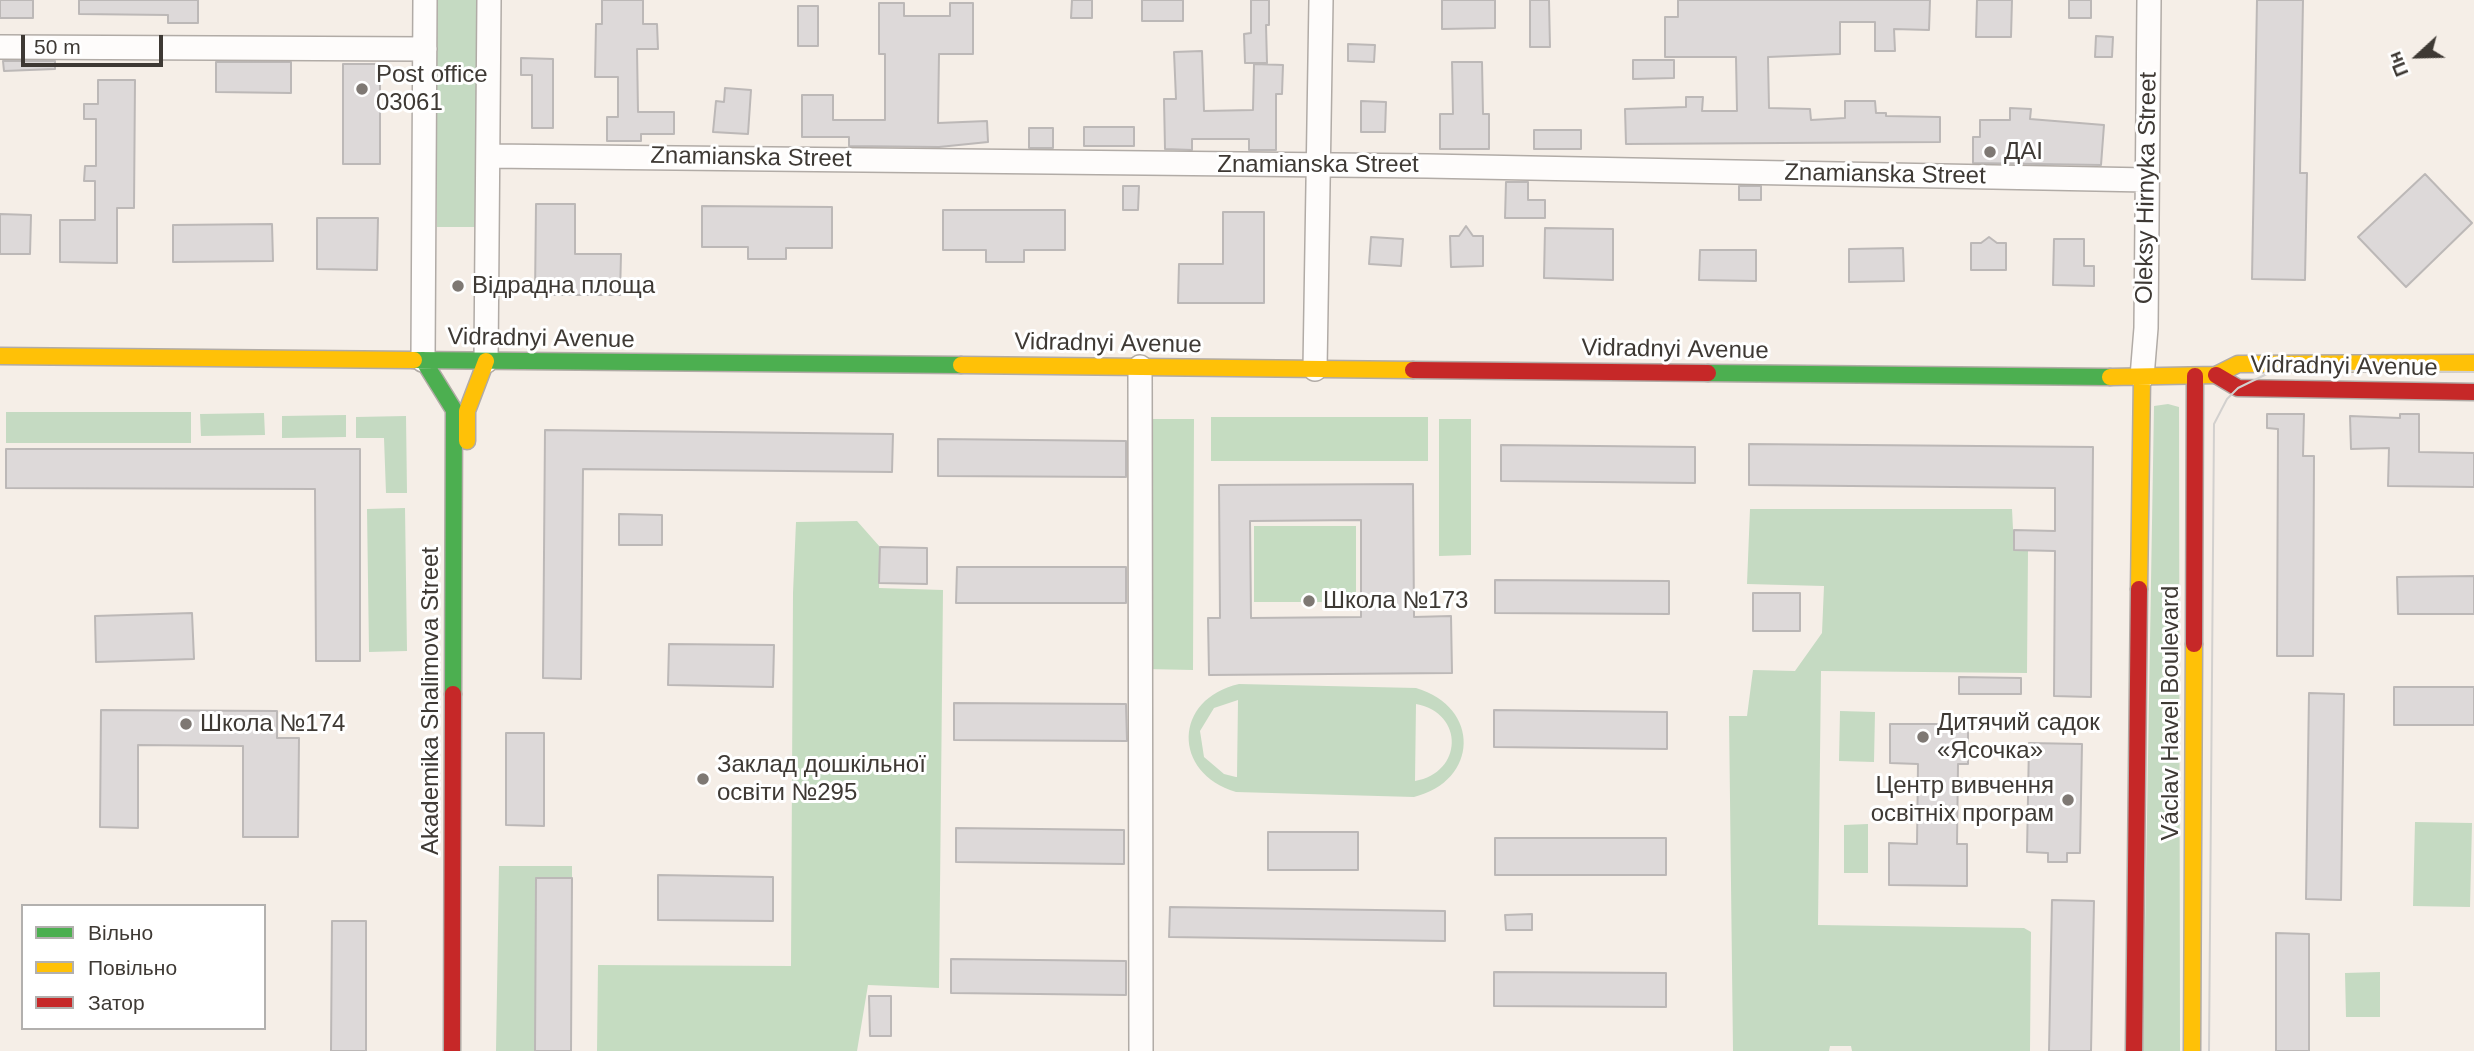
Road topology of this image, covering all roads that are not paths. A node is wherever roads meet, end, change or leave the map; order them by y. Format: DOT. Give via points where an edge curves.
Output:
graph roads {
  1 [pos="425,0"];
  2 [pos="489,0"];
  3 [pos="1321,0"];
  4 [pos="2149,0"];
  5 [pos="0,47"];
  6 [pos="425,49"];
  7 [pos="488,156"];
  8 [pos="1319,166"];
  9 [pos="2147,180"];
  10 [pos="0,356"];
  11 [pos="423,360"];
  12 [pos="486,361"];
  13 [pos="2474,363"];
  14 [pos="1140,367"];
  15 [pos="1315,369"];
  16 [pos="2216,375"];
  17 [pos="2195,376"];
  18 [pos="2142,377"];
  19 [pos="2474,392"];
  20 [pos="452,1051"];
  21 [pos="461,1051"];
  22 [pos="1140,1051"];
  23 [pos="2134,1051"];
  24 [pos="2192,1051"];
  1 -- 6 [label="street"];
  2 -- 7 [label="street"];
  3 -- 8 [label="street"];
  4 -- 9 [label="street, Oleksy Hirnyka Street"];
  5 -- 6 [label="street"];
  6 -- 11 [label="street"];
  7 -- 8 [label="street, Znamianska Street"];
  7 -- 12 [label="street"];
  8 -- 9 [label="street, Znamianska Street"];
  8 -- 15 [label="street"];
  9 -- 18 [label="street, Oleksy Hirnyka Street"];
  10 -- 11 [label="main road, Vidradnyi Avenue"];
  11 -- 12 [label="main road, Vidradnyi Avenue"];
  11 -- 20 [label="main road, Akademika Shalimova Street" via="454,410"];
  12 -- 14 [label="main road, Vidradnyi Avenue"];
  12 -- 21 [label="main road, Akademika Shalimova Street" via="467,411"];
  13 -- 16 [label="main road, Vidradnyi Avenue" via="2238,364"];
  14 -- 15 [label="main road, Vidradnyi Avenue"];
  14 -- 22 [label="street"];
  15 -- 18 [label="main road, Vidradnyi Avenue"];
  16 -- 17 [label="main road, Vidradnyi Avenue"];
  16 -- 19 [label="main road, Vidradnyi Avenue" via="2238,388"];
  17 -- 18 [label="main road, Vidradnyi Avenue"];
  17 -- 24 [label="main road, Václav Havel Boulevard"];
  18 -- 23 [label="main road, Václav Havel Boulevard"];
}
